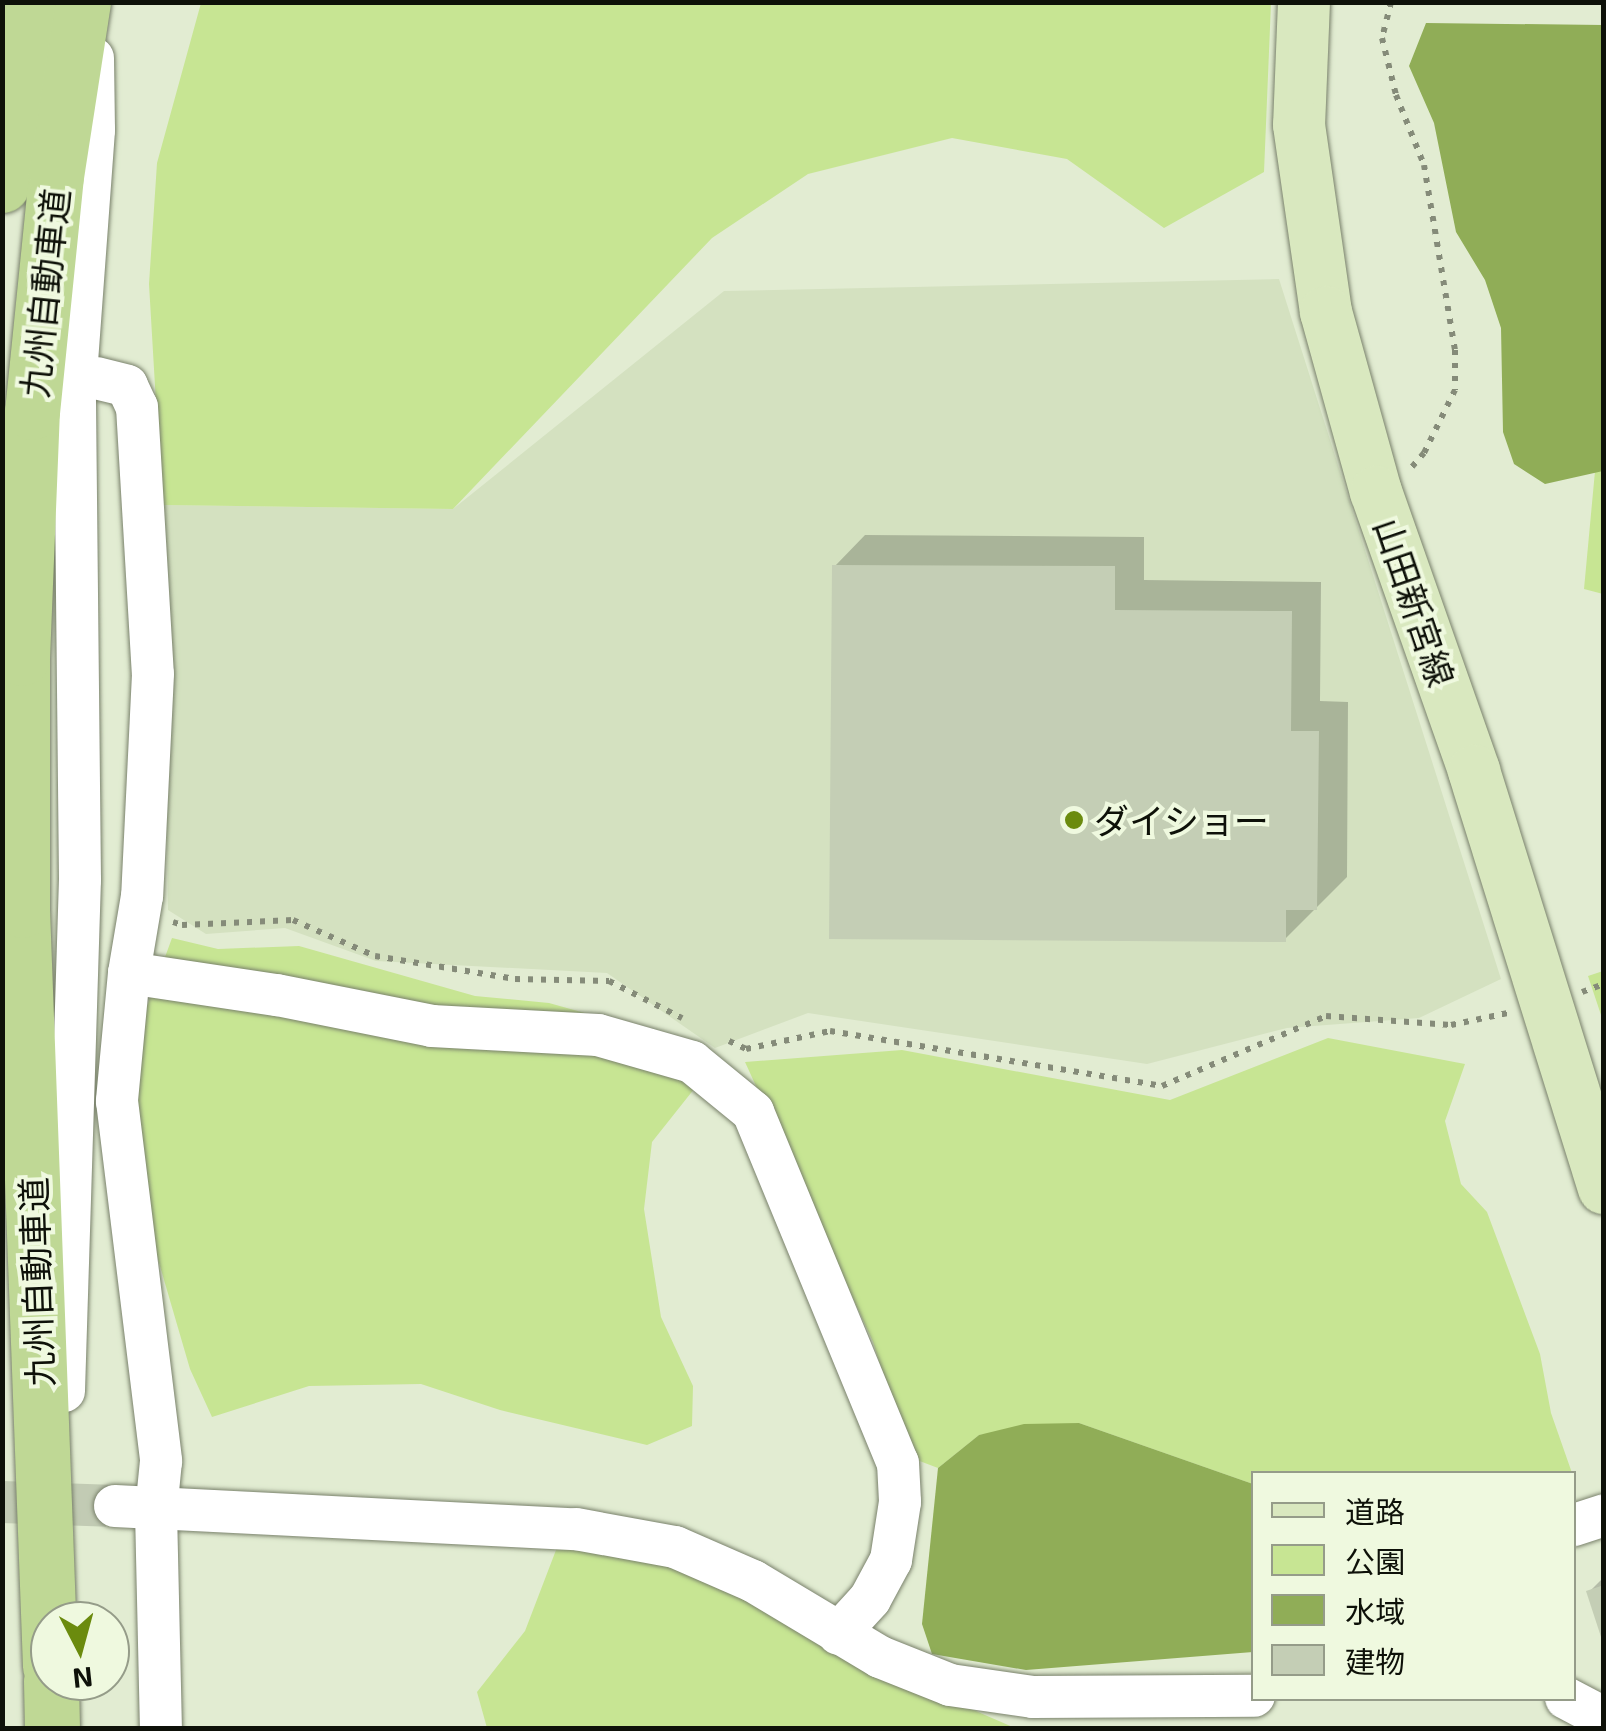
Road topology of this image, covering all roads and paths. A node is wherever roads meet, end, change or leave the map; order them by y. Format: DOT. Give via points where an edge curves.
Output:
graph roads {
  1 [pos="12,2"];
  2 [pos="28,2"];
  3 [pos="83,2"];
  4 [pos="93,2"];
  5 [pos="1304,2"];
  6 [pos="1391,2"];
  7 [pos="2,26"];
  8 [pos="2,185"];
  9 [pos="96,378"];
  10 [pos="1376,492"];
  11 [pos="140,908"];
  12 [pos="129,973"];
  13 [pos="1545,1006"];
  14 [pos="694,1024"];
  15 [pos="712,1032"];
  16 [pos="1604,1188"];
  17 [pos="135,1508"];
  18 [pos="1604,1515"];
  19 [pos="1576,1524"];
  20 [pos="48,1601"];
  21 [pos="71,1601"];
  22 [pos="838,1634"];
  23 [pos="1251,1696"];
  24 [pos="51,1701"];
  25 [pos="71,1701"];
  26 [pos="1558,1701"];
  27 [pos="1572,1701"];
  28 [pos="1604,1718"];
  29 [pos="52,1728"];
  30 [pos="68,1728"];
  31 [pos="161,1728"];
  32 [pos="1566,1728"];
  1 -- 7 [label="street"];
  2 -- 8 [label="highway, 九州自動車道"];
  3 -- 20 [label="highway, 九州自動車道" via="56,176 32,412 22,658 22,910"];
  4 -- 21 [label="street" via="94,130 75,390 80,880 64,1369"];
  5 -- 10 [label="main road, 山田新宮線" via="1299,126 1326,312"];
  6 -- 10 [label="path" via="1382,38 1424,165 1455,350 1454,390 1424,454"];
  9 -- 11 [label="street" via="127,386 137,406 152,674"];
  10 -- 13 [label="main road, 山田新宮線" via="1474,771"];
  11 -- 12 [label="street"];
  11 -- 14 [label="path" via="182,925 292,920 374,956 516,980 609,982"];
  12 -- 17 [label="street" via="117,1101 161,1461"];
  12 -- 22 [label="street" via="432,1026 598,1035 692,1062 753,1112 898,1463 890,1560 870,1599"];
  13 -- 15 [label="path" via="1451,1025 1326,1016 1162,1086 830,1031 746,1049"];
  13 -- 16 [label="main road, 山田新宮線"];
  17 -- 22 [label="street" via="576,1529 675,1548 754,1581"];
  17 -- 31 [label="street"];
  18 -- 19 [label="street"];
  22 -- 23 [label="street" via="950,1685 1033,1697"];
  24 -- 29 [label="highway"];
  25 -- 30 [label="street"];
  26 -- 32 [label="street"];
  27 -- 28 [label="street"];
}
